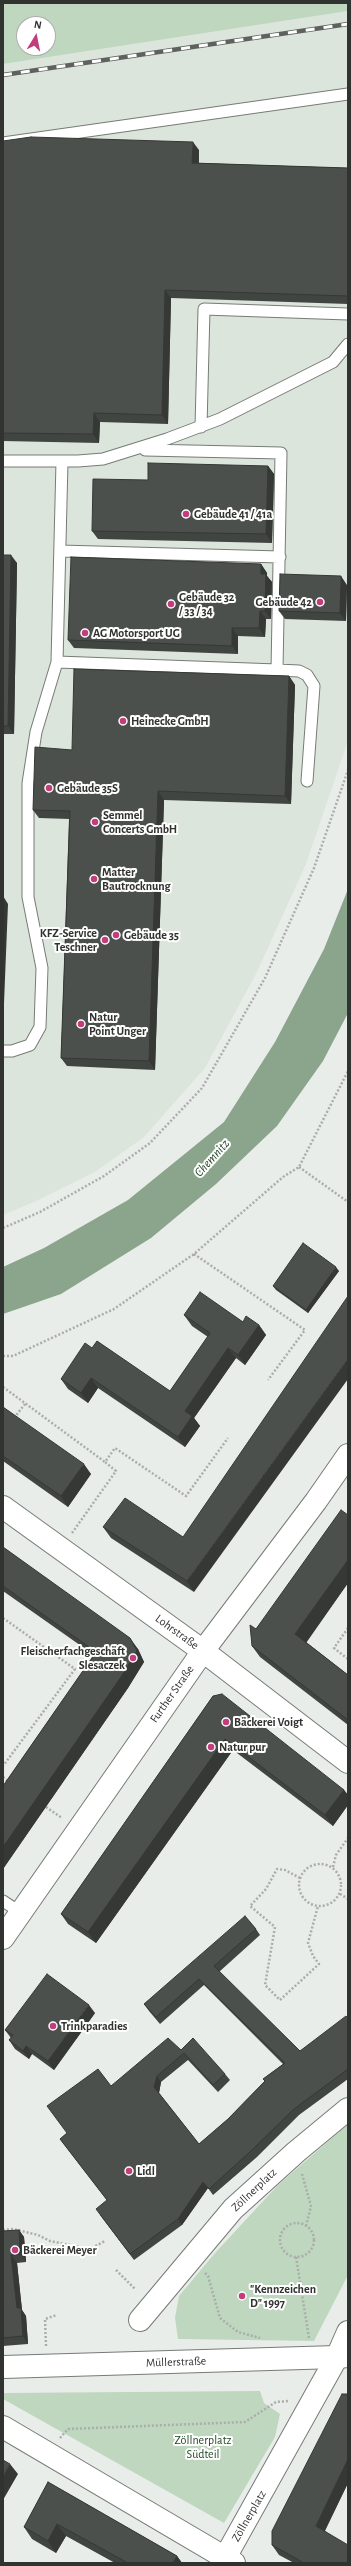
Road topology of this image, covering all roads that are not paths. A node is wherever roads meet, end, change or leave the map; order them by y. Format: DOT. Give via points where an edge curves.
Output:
graph roads {
  1 [pos="348,94"];
  2 [pos="3,143"];
  3 [pos="348,314"];
  4 [pos="348,344"];
  5 [pos="201,427"];
  6 [pos="137,449"];
  7 [pos="3,461"];
  8 [pos="62,462"];
  9 [pos="60,550"];
  10 [pos="280,557"];
  11 [pos="57,662"];
  12 [pos="277,670"];
  13 [pos="307,781"];
  14 [pos="3,1051"];
  15 [pos="348,1455"];
  16 [pos="3,1507"];
  17 [pos="203,1650"];
  18 [pos="348,1762"];
  19 [pos="3,1901"];
  20 [pos="21,1913"];
  21 [pos="3,1938"];
  22 [pos="348,2109"];
  23 [pos="140,2320"];
  24 [pos="348,2332"];
  25 [pos="343,2356"];
  26 [pos="3,2367"];
  27 [pos="3,2427"];
  28 [pos="227,2561"];
  1 -- 2 [label="lane"];
  3 -- 5 [label="lane" via="204,309"];
  4 -- 5 [label="lane" via="333,362"];
  5 -- 6 [label="lane"];
  6 -- 8 [label="lane" via="103,459"];
  6 -- 10 [label="lane" via="281,453"];
  7 -- 8 [label="lane"];
  8 -- 9 [label="lane"];
  9 -- 10 [label="lane"];
  9 -- 11 [label="lane"];
  10 -- 12 [label="lane"];
  11 -- 12 [label="lane"];
  11 -- 14 [label="lane" via="36,732 28,783 28,897 42,968 40,1027 30,1045"];
  12 -- 13 [label="lane" via="299,671 307,675 314,686"];
  15 -- 17 [label="street, Further Straße"];
  16 -- 17 [label="street, Lohrstraße"];
  17 -- 18 [label="street, Lohrstraße"];
  17 -- 20 [label="street, Further Straße"];
  19 -- 20 [label="lane"];
  20 -- 21 [label="street, Further Straße"];
  22 -- 23 [label="street, Zöllnerplatz" via="233,2209"];
  24 -- 25 [label="street, Zöllnerplatz"];
  25 -- 26 [label="street, Müllerstraße"];
  25 -- 28 [label="street, Zöllnerplatz" via="315,2399"];
  27 -- 28 [label="street, Zöllnerplatz"];
}
